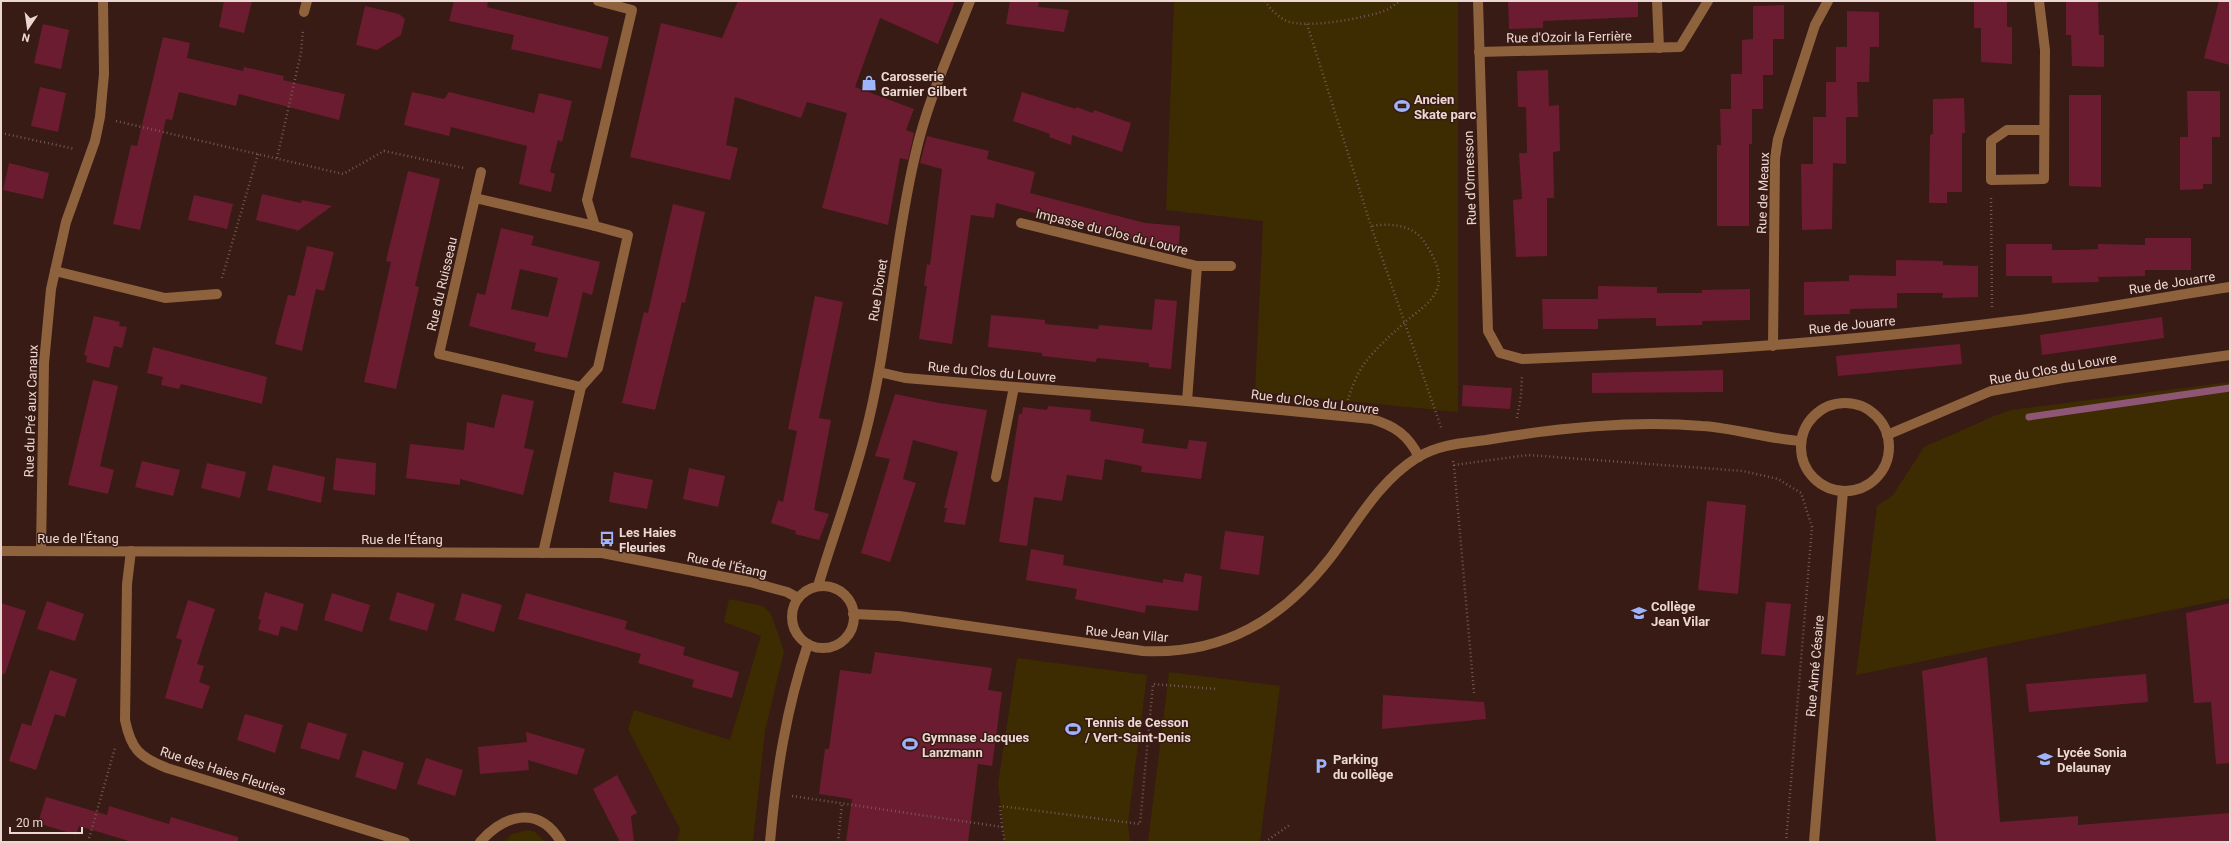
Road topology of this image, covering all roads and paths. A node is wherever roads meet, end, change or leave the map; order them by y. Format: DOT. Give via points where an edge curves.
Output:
graph roads {
  1 [pos="103,1"];
  2 [pos="307,1"];
  3 [pos="598,1"];
  4 [pos="970,1"];
  5 [pos="1265,1"];
  6 [pos="1400,1"];
  7 [pos="1478,1"];
  8 [pos="1657,1"];
  9 [pos="1708,1"];
  10 [pos="1828,1"];
  11 [pos="2039,1"];
  12 [pos="304,12"];
  13 [pos="1307,24"];
  14 [pos="1659,48"];
  15 [pos="1479,52"];
  16 [pos="100,117"];
  17 [pos="2043,130"];
  18 [pos="1,133"];
  19 [pos="91,154"];
  20 [pos="258,154"];
  21 [pos="277,158"];
  22 [pos="481,172"];
  23 [pos="1991,180"];
  24 [pos="475,198"];
  25 [pos="1021,223"];
  26 [pos="595,226"];
  27 [pos="1371,226"];
  28 [pos="1197,266"];
  29 [pos="1231,266"];
  30 [pos="55,271"];
  31 [pos="2230,287"];
  32 [pos="217,294"];
  33 [pos="1405,321"];
  34 [pos="1992,323"];
  35 [pos="1488,331"];
  36 [pos="1773,346"];
  37 [pos="2230,355"];
  38 [pos="1522,359"];
  39 [pos="879,372"];
  40 [pos="581,387"];
  41 [pos="1014,387"];
  42 [pos="1187,401"];
  43 [pos="1344,416"];
  44 [pos="1518,435"];
  45 [pos="1887,435"];
  46 [pos="1801,441"];
  47 [pos="1447,445"];
  48 [pos="1418,457"];
  49 [pos="1454,465"];
  50 [pos="996,477"];
  51 [pos="1843,491"];
  52 [pos="1,551"];
  53 [pos="41,551"];
  54 [pos="131,551"];
  55 [pos="543,553"];
  56 [pos="818,586"];
  57 [pos="798,598"];
  58 [pos="853,614"];
  59 [pos="808,644"];
  60 [pos="1217,689"];
  61 [pos="1474,693"];
  62 [pos="118,740"];
  63 [pos="792,796"];
  64 [pos="842,804"];
  65 [pos="1291,824"];
  66 [pos="1002,828"];
  67 [pos="88,842"];
  68 [pos="405,842"];
  69 [pos="480,842"];
  70 [pos="561,842"];
  71 [pos="770,842"];
  72 [pos="838,842"];
  73 [pos="1005,842"];
  74 [pos="1265,842"];
  75 [pos="1786,842"];
  76 [pos="1814,842"];
  1 -- 16 [label="street, Rue du Pré aux Canaux" via="104,74"];
  2 -- 12 [label="street"];
  3 -- 26 [label="street" via="632,10 587,200"];
  4 -- 39 [label="street, Rue Dionet" via="929,104 915,155 905,201"];
  5 -- 13 [label="path" via="1270,10 1287,22"];
  6 -- 13 [label="path" via="1386,11 1364,17"];
  7 -- 15 [label="street, Rue d'Ormesson"];
  8 -- 14 [label="street"];
  9 -- 14 [label="street, Rue d'Ozoir la Ferrière" via="1680,47"];
  10 -- 36 [label="street, Rue de Meaux" via="1815,25 1778,139 1775,158"];
  11 -- 17 [label="street" via="2045,50"];
  12 -- 21 [label="path" via="300,53"];
  13 -- 27 [label="path"];
  14 -- 15 [label="street, Rue d'Ozoir la Ferrière"];
  15 -- 35 [label="street, Rue d'Ormesson"];
  16 -- 19 [label="street, Rue du Pré aux Canaux"];
  16 -- 20 [label="path"];
  17 -- 23 [label="street" via="2007,130 1991,142"];
  17 -- 23 [label="street" via="2044,179"];
  18 -- 19 [label="path"];
  19 -- 30 [label="street, Rue du Pré aux Canaux" via="66,222"];
  20 -- 21 [label="path"];
  20 -- 32 [label="path"];
  21 -- 22 [label="path" via="343,174 384,151"];
  22 -- 24 [label="street"];
  23 -- 34 [label="path"];
  24 -- 26 [label="street"];
  24 -- 40 [label="street, Rue du Ruisseau" via="439,354"];
  25 -- 28 [label="street, Impasse du Clos du Louvre"];
  26 -- 40 [label="street" via="628,235 598,368"];
  27 -- 33 [label="path"];
  27 -- 33 [label="path" via="1402,226 1422,238 1435,258 1439,280 1434,295 1424,307"];
  28 -- 29 [label="street, Impasse du Clos du Louvre"];
  28 -- 42 [label="street, Impasse du Clos du Louvre"];
  30 -- 32 [label="street" via="165,298"];
  30 -- 53 [label="street, Rue du Pré aux Canaux" via="50,289 44,363"];
  31 -- 34 [label="street, Rue de Jouarre"];
  33 -- 43 [label="path" via="1363,365 1350,392"];
  33 -- 47 [label="path"];
  34 -- 36 [label="street, Rue de Jouarre"];
  35 -- 38 [label="street, Rue de Jouarre" via="1500,353"];
  36 -- 38 [label="street, Rue de Jouarre" via="1660,354"];
  37 -- 45 [label="street, Rue du Clos du Louvre" via="2063,378 1991,391"];
  38 -- 44 [label="path" via="1521,396 1516,415"];
  39 -- 41 [label="street, Rue du Clos du Louvre" via="905,378"];
  39 -- 56 [label="street, Rue Dionet" via="866,435"];
  40 -- 55 [label="street"];
  41 -- 42 [label="street, Rue du Clos du Louvre"];
  41 -- 50 [label="street"];
  42 -- 43 [label="street, Rue du Clos du Louvre"];
  43 -- 48 [label="street, Rue du Clos du Louvre" via="1372,419 1390,425 1412,442"];
  44 -- 46 [label="street" via="1661,424 1704,426"];
  44 -- 47 [label="street"];
  45 -- 46 [label="street" via="1881,421 1870,411 1857,405 1842,403 1827,406 1815,415 1806,426"];
  45 -- 51 [label="street" via="1889,449 1880,475 1856,490"];
  46 -- 51 [label="street" via="1801,455 1806,469 1828,488"];
  47 -- 48 [label="street"];
  47 -- 49 [label="path"];
  48 -- 58 [label="street, Rue Jean Vilar" via="1380,489 1331,557 1294,598 1259,624 1216,643 1168,652 899,616"];
  49 -- 61 [label="path"];
  49 -- 75 [label="path" via="1528,455 1649,463 1743,471 1778,479 1801,493 1812,527"];
  51 -- 76 [label="street, Rue Aimé Césaire"];
  52 -- 53 [label="street, Rue de l'Étang"];
  53 -- 54 [label="street, Rue de l'Étang"];
  54 -- 55 [label="street, Rue de l'Étang"];
  54 -- 68 [label="street, Rue des Haies Fleuries" via="127,584 125,720 135,750 149,761 167,768"];
  55 -- 57 [label="street, Rue de l'Étang" via="622,557 750,582 787,592"];
  56 -- 57 [label="street"];
  56 -- 58 [label="street" via="838,590 851,604"];
  57 -- 59 [label="street" via="793,608 794,628 799,637"];
  58 -- 59 [label="street" via="849,633 839,642 826,648"];
  59 -- 71 [label="street" via="784,730 775,784"];
  60 -- 66 [label="path" via="1154,684 1140,824 1000,806"];
  62 -- 67 [label="path"];
  63 -- 64 [label="path"];
  64 -- 66 [label="path"];
  64 -- 72 [label="path"];
  65 -- 74 [label="path"];
  66 -- 73 [label="path"];
  69 -- 70 [label="street" via="503,822 520,817 540,821 551,827"];
}
